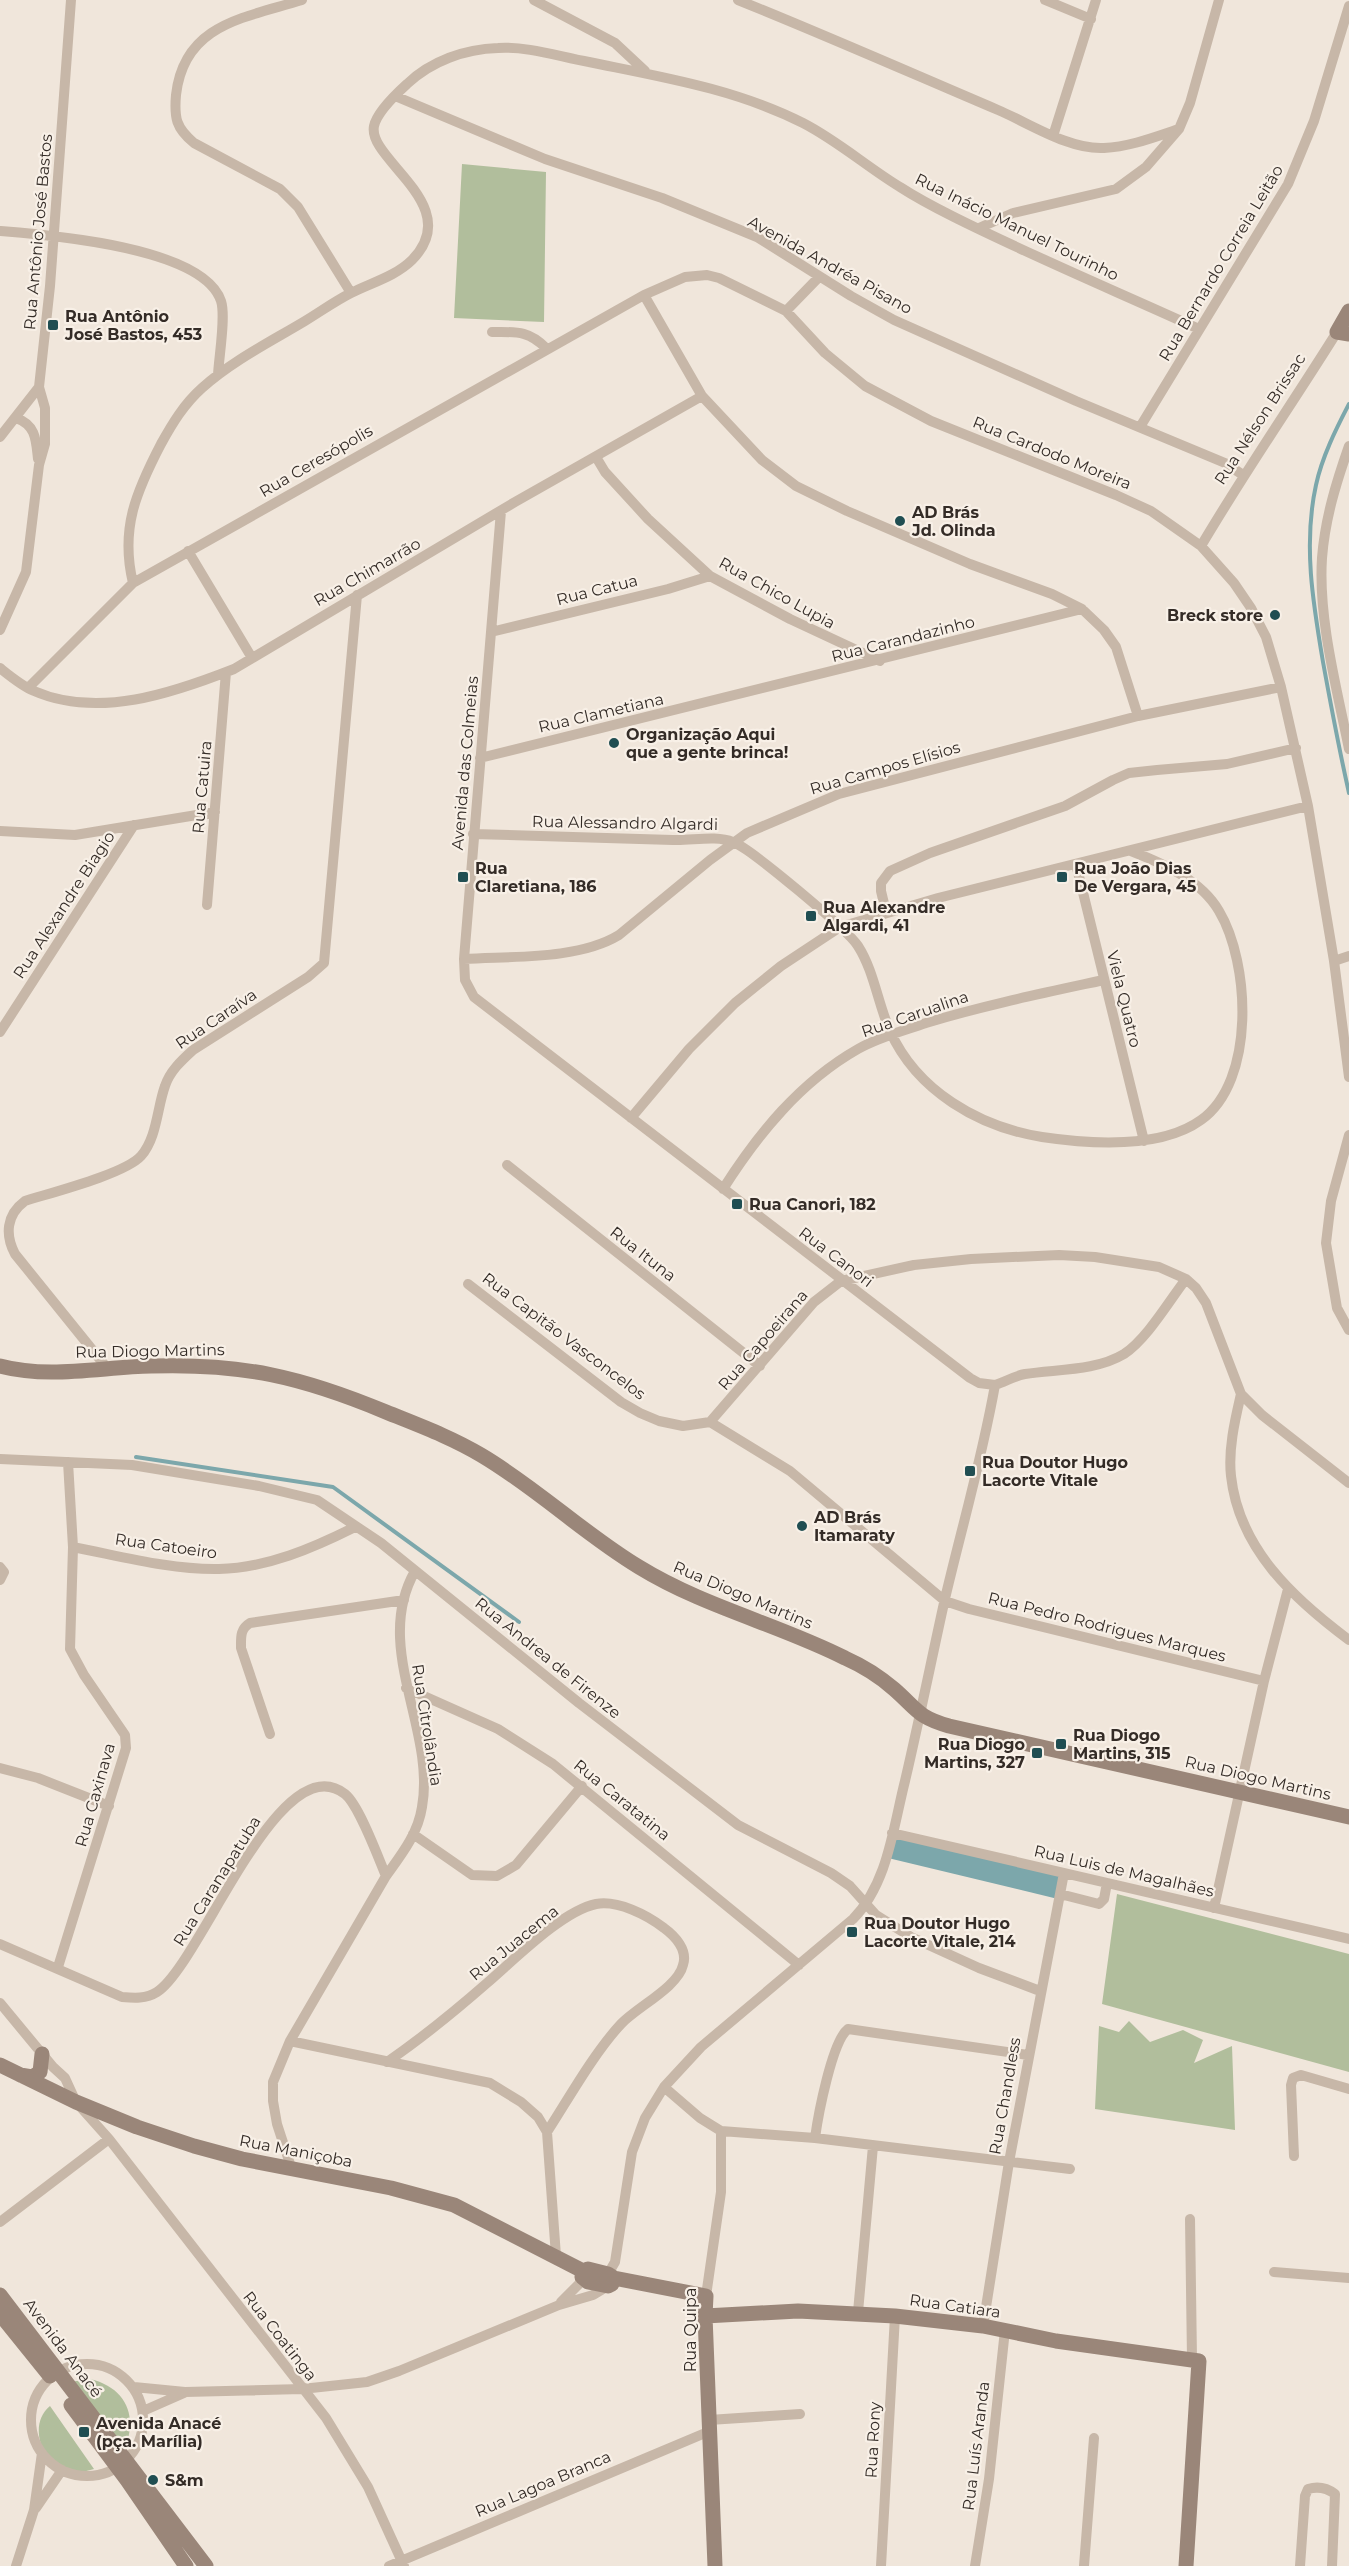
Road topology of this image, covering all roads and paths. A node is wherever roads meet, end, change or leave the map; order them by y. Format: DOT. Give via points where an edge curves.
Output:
graph roads {
  1 [pos="71,0"];
  2 [pos="302,0"];
  3 [pos="534,0"];
  4 [pos="738,0"];
  5 [pos="1045,0"];
  6 [pos="1096,0"];
  7 [pos="1219,0"];
  8 [pos="1349,6"];
  9 [pos="1091,19"];
  10 [pos="645,71"];
  11 [pos="395,96"];
  12 [pos="1179,129"];
  13 [pos="1053,136"];
  14 [pos="978,228"];
  15 [pos="0,231"];
  16 [pos="53,237"];
  17 [pos="819,277"];
  18 [pos="351,293"];
  19 [pos="644,295"];
  20 [pos="786,311"];
  21 [pos="1349,312"];
  22 [pos="1199,329"];
  23 [pos="492,332"];
  24 [pos="1343,333"];
  25 [pos="546,348"];
  26 [pos="218,375"];
  27 [pos="39,387"];
  28 [pos="702,396"];
  29 [pos="16,418"];
  30 [pos="1140,427"];
  31 [pos="0,437"];
  32 [pos="1349,446"];
  33 [pos="596,457"];
  34 [pos="39,465"];
  35 [pos="1243,475"];
  36 [pos="501,511"];
  37 [pos="1201,546"];
  38 [pos="188,551"];
  39 [pos="710,576"];
  40 [pos="133,583"];
  41 [pos="357,595"];
  42 [pos="1083,609"];
  43 [pos="0,630"];
  44 [pos="491,633"];
  45 [pos="252,658"];
  46 [pos="880,661"];
  47 [pos="0,668"];
  48 [pos="226,672"];
  49 [pos="1281,687"];
  50 [pos="28,688"];
  51 [pos="730,698"];
  52 [pos="1138,716"];
  53 [pos="1296,748"];
  54 [pos="1349,749"];
  55 [pos="480,758"];
  56 [pos="1308,806"];
  57 [pos="214,812"];
  58 [pos="134,825"];
  59 [pos="0,831"];
  60 [pos="473,834"];
  61 [pos="734,842"];
  62 [pos="1131,851"];
  63 [pos="1076,864"];
  64 [pos="207,905"];
  65 [pos="886,912"];
  66 [pos="840,927"];
  67 [pos="1349,956"];
  68 [pos="464,959"];
  69 [pos="1334,961"];
  70 [pos="1104,980"];
  71 [pos="488,1007"];
  72 [pos="0,1032"];
  73 [pos="891,1034"];
  74 [pos="1349,1077"];
  75 [pos="632,1118"];
  76 [pos="1349,1135"];
  77 [pos="1144,1141"];
  78 [pos="507,1165"];
  79 [pos="723,1189"];
  80 [pos="1186,1279"];
  81 [pos="841,1281"];
  82 [pos="468,1284"];
  83 [pos="1349,1330"];
  84 [pos="0,1366"];
  85 [pos="760,1366"];
  86 [pos="108,1368"];
  87 [pos="995,1385"];
  88 [pos="1241,1394"];
  89 [pos="710,1422"];
  90 [pos="0,1459"];
  91 [pos="68,1462"];
  92 [pos="1349,1483"];
  93 [pos="356,1527"];
  94 [pos="73,1547"];
  95 [pos="0,1567"];
  96 [pos="415,1571"];
  97 [pos="0,1580"];
  98 [pos="1287,1588"];
  99 [pos="404,1600"];
  100 [pos="945,1601"];
  101 [pos="1349,1640"];
  102 [pos="1264,1681"];
  103 [pos="406,1688"];
  104 [pos="920,1715"];
  105 [pos="270,1734"];
  106 [pos="0,1768"];
  107 [pos="582,1786"];
  108 [pos="1239,1793"];
  109 [pos="110,1806"];
  110 [pos="1349,1817"];
  111 [pos="892,1833"];
  112 [pos="413,1834"];
  113 [pos="1064,1873"];
  114 [pos="386,1876"];
  115 [pos="1107,1883"];
  116 [pos="1060,1894"];
  117 [pos="867,1905"];
  118 [pos="1214,1908"];
  119 [pos="1349,1939"];
  120 [pos="0,1944"];
  121 [pos="799,1965"];
  122 [pos="58,1967"];
  123 [pos="1040,1991"];
  124 [pos="0,2003"];
  125 [pos="290,2041"];
  126 [pos="42,2054"];
  127 [pos="1028,2055"];
  128 [pos="387,2062"];
  129 [pos="0,2065"];
  130 [pos="52,2067"];
  131 [pos="20,2075"];
  132 [pos="664,2087"];
  133 [pos="1349,2089"];
  134 [pos="55,2091"];
  135 [pos="76,2102"];
  136 [pos="116,2119"];
  137 [pos="721,2131"];
  138 [pos="547,2132"];
  139 [pos="109,2139"];
  140 [pos="815,2139"];
  141 [pos="873,2146"];
  142 [pos="1294,2156"];
  143 [pos="1009,2162"];
  144 [pos="1070,2169"];
  145 [pos="292,2170"];
  146 [pos="1190,2219"];
  147 [pos="0,2222"];
  148 [pos="556,2256"];
  149 [pos="1274,2272"];
  150 [pos="582,2274"];
  151 [pos="1349,2278"];
  152 [pos="610,2279"];
  153 [pos="0,2295"];
  154 [pos="706,2296"];
  155 [pos="559,2305"];
  156 [pos="858,2312"];
  157 [pos="0,2314"];
  158 [pos="705,2316"];
  159 [pos="895,2316"];
  160 [pos="983,2326"];
  161 [pos="1005,2330"];
  162 [pos="1195,2360"];
  163 [pos="55,2375"];
  164 [pos="134,2387"];
  165 [pos="302,2389"];
  166 [pos="185,2392"];
  167 [pos="142,2411"];
  168 [pos="800,2414"];
  169 [pos="710,2426"];
  170 [pos="1094,2438"];
  171 [pos="42,2453"];
  172 [pos="122,2463"];
  173 [pos="62,2470"];
  174 [pos="34,2510"];
  175 [pos="402,2563"];
  176 [pos="16,2566"];
  177 [pos="186,2566"];
  178 [pos="206,2566"];
  179 [pos="389,2566"];
  180 [pos="715,2566"];
  181 [pos="881,2566"];
  182 [pos="975,2566"];
  183 [pos="1084,2566"];
  184 [pos="1186,2566"];
  185 [pos="1300,2566"];
  186 [pos="1332,2566"];
  1 -- 16 [label="street, Rua Antônio José Bastos"];
  2 -- 18 [label="street" via="230,23 195,45 182,66 176,116 183,134 194,143 290,198"];
  3 -- 10 [label="street" via="615,43"];
  4 -- 13 [label="street"];
  5 -- 9 [label="street"];
  6 -- 9 [label="street"];
  7 -- 12 [label="street"];
  8 -- 22 [label="street, Rua Bernardo Correia Leitão" via="1314,121 1288,184"];
  9 -- 13 [label="street"];
  10 -- 11 [label="street, Rua Inácio Manuel Tourinho" via="517,48 496,48 477,50 433,65"];
  10 -- 14 [label="street, Rua Inácio Manuel Tourinho" via="707,86 803,123 900,187"];
  11 -- 17 [label="street, Avenida Andréa Pisano" via="545,159 662,198 757,237"];
  11 -- 18 [label="street, Rua Inácio Manuel Tourinho" via="375,123 374,132 380,146 419,196 426,219 425,239 406,265"];
  12 -- 13 [label="street" via="1104,148"];
  12 -- 14 [label="street" via="1146,167 1116,189 1013,213"];
  14 -- 22 [label="street, Rua Inácio Manuel Tourinho"];
  15 -- 16 [label="street"];
  16 -- 26 [label="street" via="132,249 202,276 216,291 223,310"];
  16 -- 27 [label="street, Rua Antônio José Bastos"];
  17 -- 20 [label="street"];
  17 -- 30 [label="street, Avenida Andréa Pisano" via="894,320"];
  18 -- 26 [label="street, Rua Inácio Manuel Tourinho"];
  19 -- 20 [label="street, Rua Cardodo Moreira" via="686,277 707,274"];
  19 -- 25 [label="street, Rua Ceresópolis"];
  19 -- 28 [label="street"];
  20 -- 37 [label="street, Rua Cardodo Moreira" via="825,353 865,386 932,421 1125,499"];
  21 -- 24 [label="street, Rua Nélson Brissac"];
  22 -- 30 [label="street, Rua Bernardo Correia Leitão"];
  23 -- 25 [label="street" via="521,333 536,338"];
  24 -- 35 [label="street, Rua Nélson Brissac"];
  25 -- 38 [label="street, Rua Ceresópolis"];
  26 -- 40 [label="street, Rua Inácio Manuel Tourinho" via="181,411 136,497 127,547"];
  27 -- 29 [label="street"];
  27 -- 34 [label="street, Rua Antônio José Bastos" via="45,408 45,444"];
  28 -- 33 [label="street, Rua Chimarrão"];
  28 -- 42 [label="street" via="755,454 796,486 969,564"];
  29 -- 31 [label="street"];
  29 -- 34 [label="street, Rua Antônio José Bastos" via="30,426 35,435"];
  30 -- 35 [label="street, Avenida Andréa Pisano" via="1225,463"];
  32 -- 54 [label="street" via="1329,511 1322,559 1327,630"];
  33 -- 36 [label="street, Rua Chimarrão"];
  33 -- 39 [label="street, Rua Chico Lupia" via="648,519"];
  34 -- 43 [label="street, Rua Antônio José Bastos" via="26,572"];
  35 -- 37 [label="street, Rua Nélson Brissac"];
  36 -- 41 [label="street, Rua Chimarrão"];
  36 -- 44 [label="street, Avenida das Colmeias"];
  37 -- 49 [label="street, Rua Cardodo Moreira" via="1251,608 1266,637"];
  38 -- 40 [label="street, Rua Ceresópolis"];
  38 -- 45 [label="street"];
  39 -- 44 [label="street, Rua Catua"];
  39 -- 46 [label="street, Rua Chico Lupia"];
  40 -- 50 [label="street, Rua Ceresópolis"];
  41 -- 45 [label="street, Rua Chimarrão"];
  41 -- 86 [label="street, Rua Caraíva" via="324,963 178,1063 165,1086 148,1146 136,1160 25,1201 10,1218 8,1232 15,1254"];
  42 -- 46 [label="street, Rua Carandazinho"];
  42 -- 52 [label="street" via="1116,647"];
  44 -- 55 [label="street, Avenida das Colmeias"];
  45 -- 48 [label="street, Rua Chimarrão"];
  46 -- 51 [label="street, Rua Carandazinho"];
  47 -- 50 [label="street"];
  48 -- 50 [label="street, Rua Chimarrão" via="178,690 106,703 54,699"];
  48 -- 57 [label="street, Rua Catuira"];
  49 -- 52 [label="street, Rua Campos Elísios"];
  49 -- 53 [label="street, Rua Cardodo Moreira"];
  51 -- 55 [label="street, Rua Clametiana"];
  52 -- 61 [label="street, Rua Campos Elísios" via="839,794 763,825"];
  53 -- 56 [label="street, Rua Cardodo Moreira"];
  53 -- 65 [label="street" via="1236,762 1129,773 1065,806 890,871 881,883"];
  55 -- 60 [label="street, Avenida das Colmeias"];
  56 -- 62 [label="street"];
  56 -- 69 [label="street, Rua Cardodo Moreira"];
  57 -- 58 [label="street"];
  57 -- 64 [label="street, Rua Catuira"];
  58 -- 59 [label="street" via="75,835"];
  58 -- 72 [label="street, Rua Alexandre Biagio"];
  60 -- 61 [label="street, Rua Alessandro Algardi"];
  60 -- 68 [label="street, Avenida das Colmeias"];
  61 -- 66 [label="street, Rua Alessandro Algardi"];
  61 -- 68 [label="street, Rua Campos Elísios" via="605,944 574,952"];
  62 -- 63 [label="street"];
  62 -- 77 [label="street, Rua Alessandro Algardi" via="1178,872 1203,891 1219,911 1239,965 1243,998 1237,1057 1217,1104 1194,1124"];
  63 -- 65 [label="street"];
  63 -- 70 [label="street, Viela Quatro"];
  65 -- 66 [label="street"];
  66 -- 73 [label="street, Rua Alessandro Algardi" via="857,944"];
  66 -- 75 [label="street" via="781,966 735,1003 690,1048"];
  67 -- 69 [label="street"];
  68 -- 71 [label="street, Avenida das Colmeias" via="468,990"];
  69 -- 74 [label="street, Rua Cardodo Moreira"];
  70 -- 73 [label="street, Rua Carualina" via="984,1006"];
  70 -- 77 [label="street, Viela Quatro"];
  71 -- 75 [label="street, Rua Canori"];
  73 -- 77 [label="street, Rua Alessandro Algardi" via="922,1078 948,1100 976,1116 1042,1137 1116,1143"];
  73 -- 79 [label="street, Rua Carualina" via="858,1049 807,1086 760,1135"];
  75 -- 79 [label="street, Rua Canori"];
  76 -- 83 [label="street" via="1331,1201 1326,1243 1337,1308"];
  78 -- 85 [label="street, Rua Ituna"];
  79 -- 81 [label="street, Rua Canori"];
  80 -- 81 [label="street" via="1142,1263 1059,1255 971,1258"];
  80 -- 87 [label="street" via="1124,1354 1089,1366 1016,1376"];
  80 -- 88 [label="street" via="1206,1303"];
  81 -- 85 [label="street, Rua Capoeirana" via="814,1302"];
  81 -- 87 [label="street, Rua Canori" via="970,1378"];
  82 -- 89 [label="street, Rua Capitão Vasconcelos" via="640,1413 683,1426"];
  84 -- 86 [label="street, Rua Diogo Martins" via="36,1371"];
  85 -- 89 [label="street, Rua Capoeirana"];
  86 -- 104 [label="street, Rua Diogo Martins" via="205,1366 265,1372 319,1386 434,1432 512,1475 638,1567 715,1606 844,1657 892,1687"];
  87 -- 100 [label="street"];
  88 -- 92 [label="street"];
  88 -- 98 [label="street" via="1231,1477 1257,1551"];
  89 -- 100 [label="street" via="790,1471"];
  90 -- 91 [label="street, Rua Andrea de Firenze"];
  91 -- 93 [label="street, Rua Andrea de Firenze" via="132,1465 259,1486 317,1500"];
  91 -- 94 [label="street, Rua Caxinava"];
  93 -- 94 [label="street, Rua Catoeiro" via="277,1559 220,1569 171,1565"];
  93 -- 96 [label="street, Rua Andrea de Firenze"];
  94 -- 109 [label="street, Rua Caxinava" via="70,1649 127,1742"];
  95 -- 97 [label="street"];
  96 -- 99 [label="street, Rua Citrolândia"];
  96 -- 117 [label="street, Rua Andrea de Firenze" via="738,1825 831,1873"];
  98 -- 101 [label="street"];
  98 -- 102 [label="street"];
  99 -- 103 [label="street, Rua Citrolândia" via="400,1637"];
  99 -- 105 [label="street" via="245,1626 242,1648"];
  100 -- 102 [label="street, Rua Pedro Rodrigues Marques"];
  100 -- 104 [label="street"];
  102 -- 108 [label="street"];
  103 -- 107 [label="street, Rua Caratatina" via="498,1729"];
  103 -- 112 [label="street, Rua Citrolândia" via="424,1782 422,1806"];
  104 -- 108 [label="street, Rua Diogo Martins" via="949,1726"];
  104 -- 111 [label="street"];
  106 -- 109 [label="street"];
  107 -- 112 [label="street" via="516,1865 497,1876 472,1875"];
  107 -- 121 [label="street, Rua Caratatina"];
  108 -- 110 [label="street, Rua Diogo Martins"];
  108 -- 118 [label="street"];
  109 -- 122 [label="street, Rua Caxinava"];
  111 -- 113 [label="street, Rua Luis de Magalhães"];
  111 -- 117 [label="street" via="883,1871"];
  112 -- 114 [label="street, Rua Citrolândia"];
  113 -- 115 [label="street, Rua Luis de Magalhães"];
  113 -- 116 [label="street, Rua Chandless"];
  114 -- 122 [label="street, Rua Caranapatuba" via="354,1804 345,1794 334,1788 308,1790 277,1814 182,1968 155,1994 139,1999 122,1997"];
  114 -- 125 [label="street"];
  115 -- 116 [label="street" via="1101,1903"];
  115 -- 118 [label="street, Rua Luis de Magalhães"];
  116 -- 123 [label="street, Rua Chandless"];
  117 -- 121 [label="street"];
  117 -- 123 [label="street, Rua Andrea de Firenze" via="890,1926 911,1937"];
  118 -- 119 [label="street, Rua Luis de Magalhães"];
  120 -- 122 [label="street, Rua Caranapatuba"];
  121 -- 132 [label="street" via="701,2047"];
  123 -- 127 [label="street, Rua Chandless"];
  124 -- 126 [label="street, Rua Coatinga"];
  125 -- 128 [label="street"];
  125 -- 145 [label="street" via="273,2082 273,2101"];
  126 -- 130 [label="street, Rua Coatinga"];
  126 -- 131 [label="street" via="40,2072 32,2077"];
  127 -- 140 [label="street" via="848,2029 826,2086"];
  127 -- 143 [label="street, Rua Chandless"];
  128 -- 138 [label="street" via="490,2084 521,2102 538,2117"];
  128 -- 138 [label="street, Rua Juacema" via="567,1918 598,1904 642,1914 679,1943 683,1966 669,1985 620,2025"];
  129 -- 131 [label="street, Rua Maniçoba"];
  130 -- 134 [label="street"];
  130 -- 135 [label="street, Rua Coatinga" via="65,2078"];
  131 -- 134 [label="street, Rua Maniçoba"];
  132 -- 137 [label="street"];
  132 -- 152 [label="street" via="638,2134"];
  133 -- 142 [label="street" via="1301,2075 1292,2081"];
  134 -- 135 [label="street, Rua Maniçoba"];
  135 -- 136 [label="street, Rua Maniçoba"];
  135 -- 139 [label="street, Rua Coatinga"];
  136 -- 139 [label="street"];
  136 -- 145 [label="street, Rua Maniçoba" via="194,2146"];
  137 -- 140 [label="street"];
  137 -- 154 [label="street, Rua Quipa" via="721,2192"];
  138 -- 148 [label="street"];
  139 -- 147 [label="street"];
  139 -- 165 [label="street, Rua Coatinga"];
  140 -- 141 [label="street"];
  141 -- 143 [label="street"];
  141 -- 156 [label="street"];
  143 -- 144 [label="street"];
  143 -- 160 [label="street, Rua Chandless"];
  145 -- 148 [label="street, Rua Maniçoba" via="427,2196 473,2213"];
  146 -- 162 [label="street"];
  148 -- 150 [label="street, Rua Maniçoba"];
  149 -- 151 [label="street"];
  150 -- 152 [label="street" via="588,2269"];
  150 -- 155 [label="street" via="579,2284"];
  152 -- 154 [label="street"];
  152 -- 155 [label="street" via="593,2295"];
  153 -- 163 [label="street, Avenida Anacé"];
  154 -- 158 [label="street, Rua Quipa"];
  155 -- 165 [label="street" via="367,2382"];
  156 -- 158 [label="street, Rua Catiara"];
  156 -- 159 [label="street, Rua Catiara"];
  157 -- 163 [label="street, Avenida Anacé"];
  158 -- 169 [label="street, Rua Quipa"];
  159 -- 160 [label="street, Rua Catiara"];
  159 -- 181 [label="street, Rua Rony"];
  160 -- 161 [label="street, Rua Catiara"];
  161 -- 162 [label="street, Rua Catiara"];
  161 -- 182 [label="street, Rua Luís Aranda"];
  162 -- 184 [label="street"];
  163 -- 164 [label="street" via="70,2366 105,2366"];
  163 -- 171 [label="street" via="42,2387 31,2420 33,2437"];
  163 -- 172 [label="street, Avenida Anacé"];
  164 -- 166 [label="street"];
  164 -- 167 [label="street"];
  165 -- 166 [label="street"];
  165 -- 175 [label="street, Rua Coatinga" via="351,2457"];
  166 -- 167 [label="street"];
  167 -- 172 [label="street" via="141,2437"];
  168 -- 169 [label="street, Rua Lagoa Branca"];
  169 -- 175 [label="street, Rua Lagoa Branca"];
  169 -- 180 [label="street, Rua Quipa"];
  170 -- 183 [label="street"];
  171 -- 173 [label="street"];
  171 -- 174 [label="street"];
  172 -- 173 [label="street" via="105,2473 87,2476"];
  172 -- 177 [label="street, Avenida Anacé"];
  172 -- 178 [label="street, Avenida Anacé"];
  173 -- 174 [label="street"];
  174 -- 176 [label="street"];
  175 -- 179 [label="street, Rua Lagoa Branca"];
  185 -- 186 [label="street" via="1305,2496 1314,2487 1335,2494"];
}
